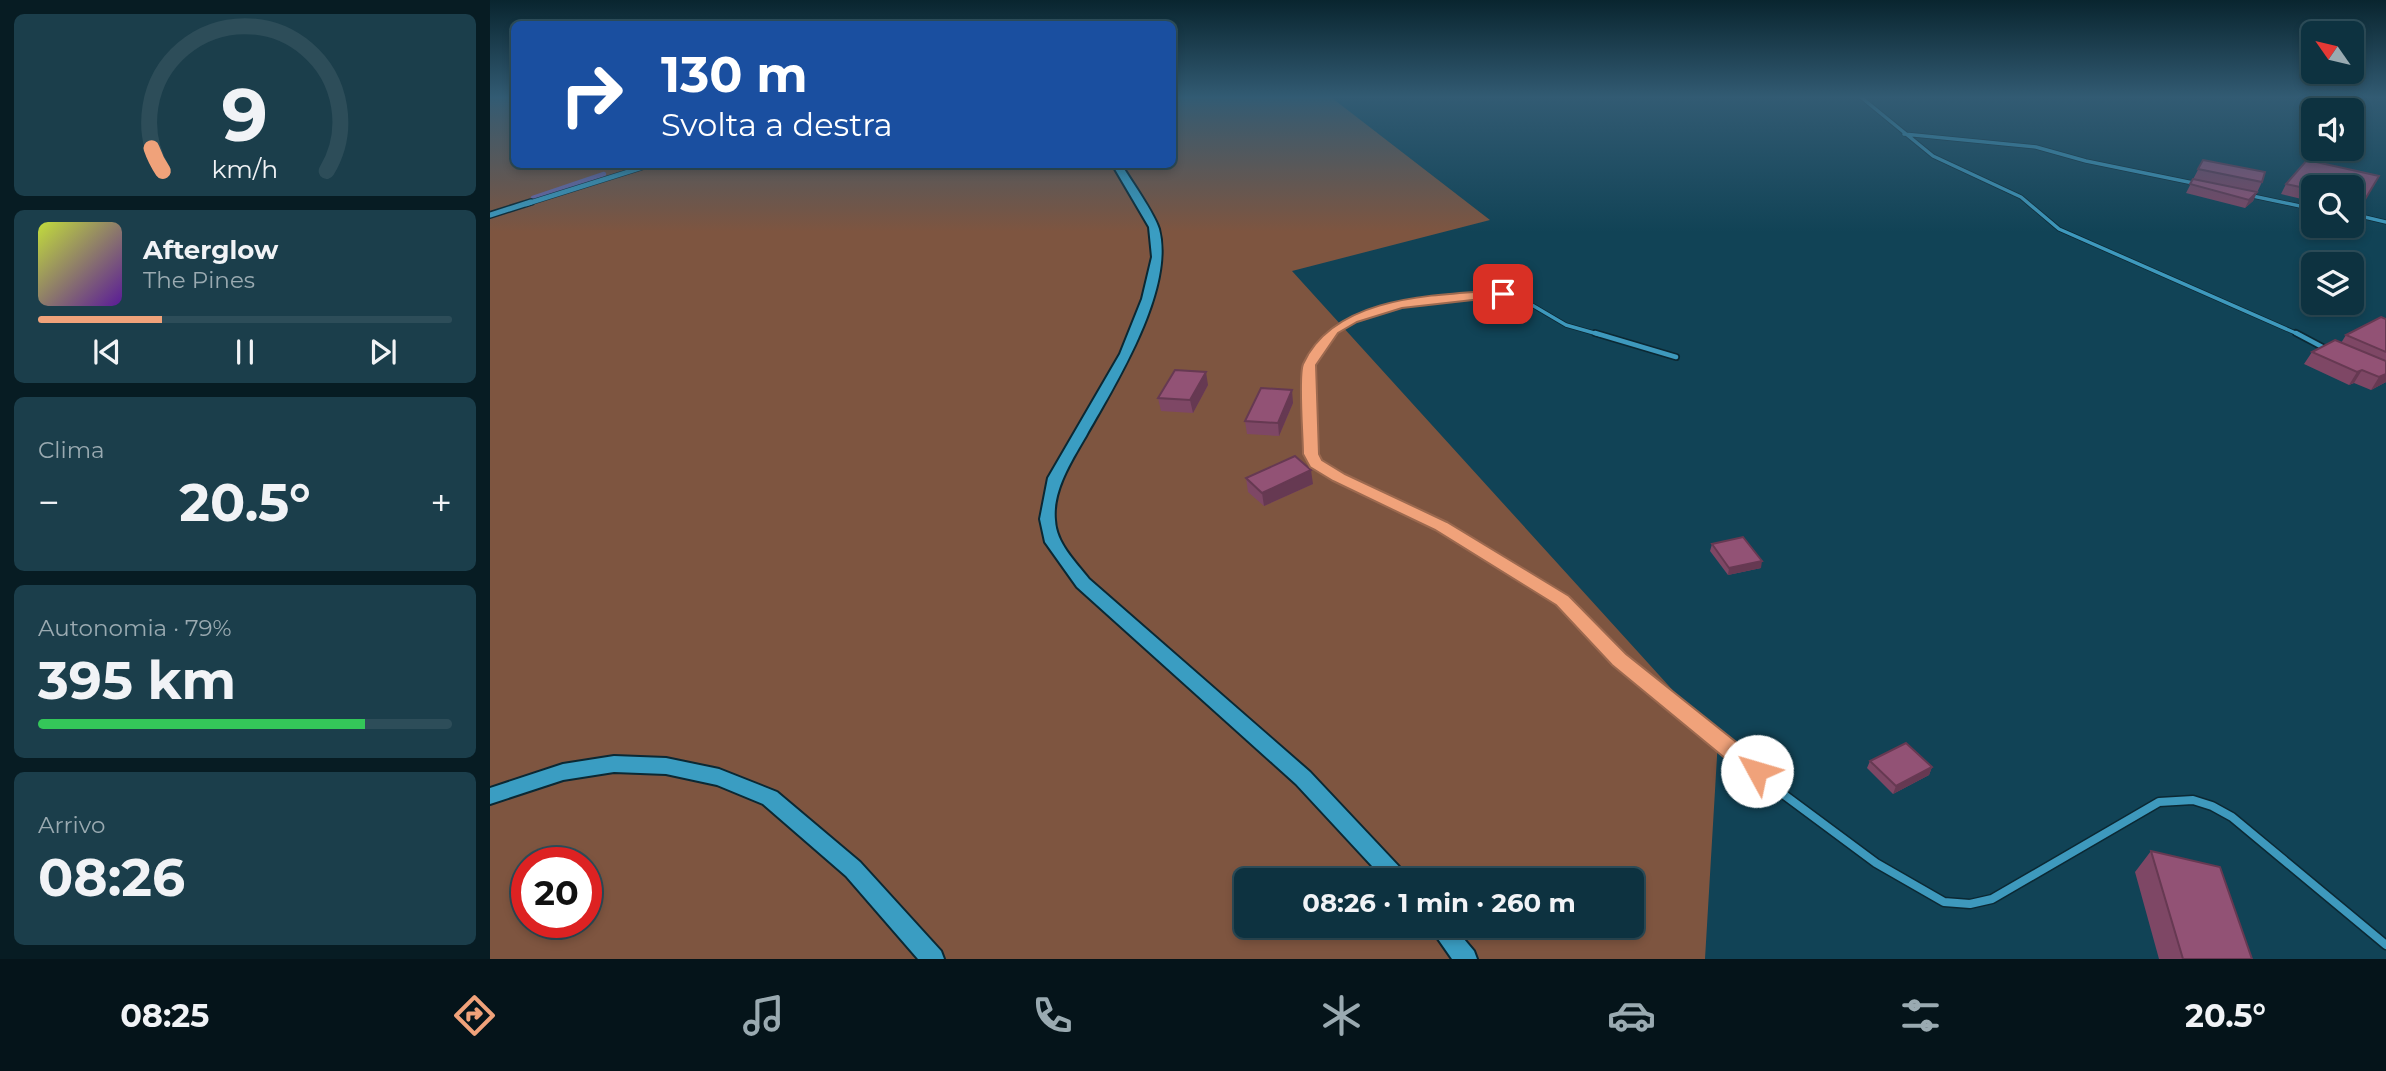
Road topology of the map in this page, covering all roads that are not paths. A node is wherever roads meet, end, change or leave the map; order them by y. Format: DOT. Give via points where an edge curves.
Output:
graph roads {
  1 [pos="1916,143"];
  2 [pos="1993,143"];
  3 [pos="640,168"];
  4 [pos="1119,168"];
  5 [pos="2204,185"];
  6 [pos="2244,194"];
  7 [pos="2301,206"];
  8 [pos="490,215"];
  9 [pos="2364,217"];
  10 [pos="2386,222"];
  11 [pos="2333,352"];
  12 [pos="1676,357"];
  13 [pos="490,796"];
  14 [pos="1387,868"];
  15 [pos="1449,938"];
  16 [pos="2386,945"];
  17 [pos="933,959"];
  18 [pos="1466,959"];
  1 -- 11 [label="lane" via="1933,156 2029,202 2060,229"];
  2 -- 5 [label="lane" via="2036,147"];
  3 -- 8 [label="street"];
  4 -- 14 [label="street" via="1154,227 1157,257 1126,354 1055,478 1047,519 1054,542 1083,583 1303,778"];
  6 -- 7 [label="lane"];
  9 -- 10 [label="lane"];
  12 -- 16 [label="lane" via="1566,324 1515,295 1399,305 1334,330 1309,365 1311,454 1326,471 1441,526 1562,601 1619,659 1783,794 1876,863 1944,902 1970,904 1992,899 2159,802 2190,799 2235,818"];
  13 -- 17 [label="street" via="563,772 614,764 666,766 719,777 770,798 853,869"];
  15 -- 18 [label="street"];
}
